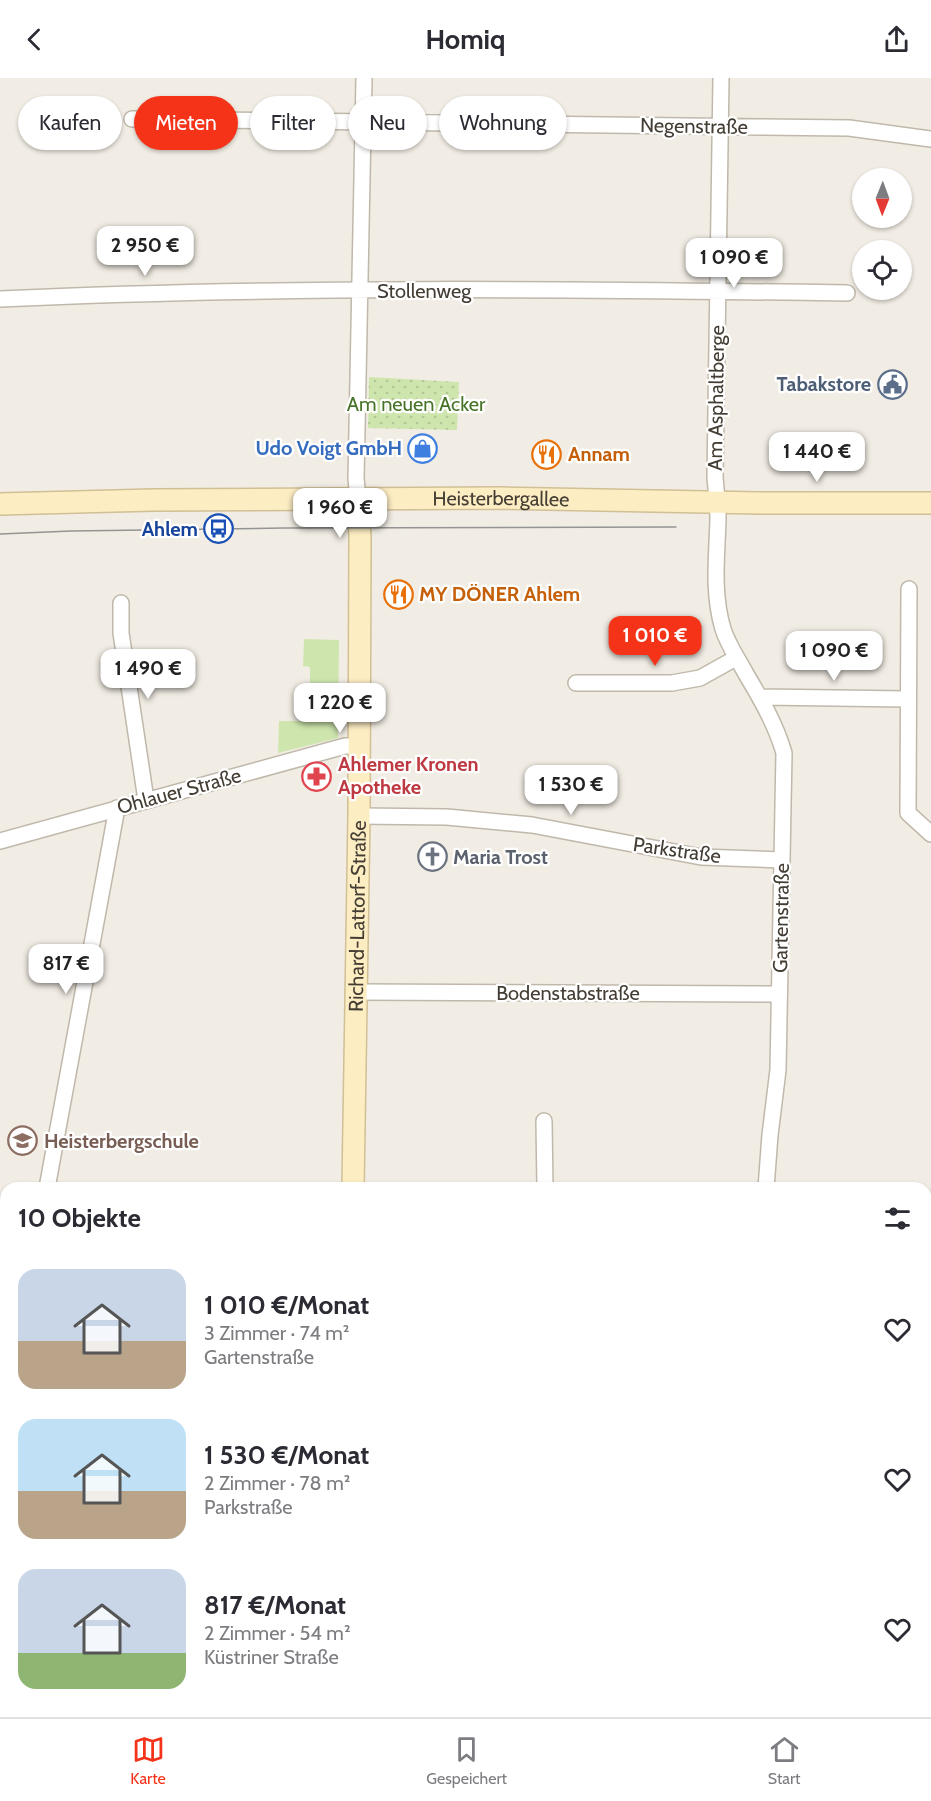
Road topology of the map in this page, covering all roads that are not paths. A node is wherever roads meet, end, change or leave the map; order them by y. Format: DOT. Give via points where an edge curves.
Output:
graph roads {
  1 [pos="364,78"];
  2 [pos="721,78"];
  3 [pos="364,96"];
  4 [pos="132,120"];
  5 [pos="348,122"];
  6 [pos="427,123"];
  7 [pos="720,126"];
  8 [pos="931,139"];
  9 [pos="364,150"];
  10 [pos="361,291"];
  11 [pos="718,291"];
  12 [pos="847,293"];
  13 [pos="0,298"];
  14 [pos="358,500"];
  15 [pos="717,501"];
  16 [pos="931,503"];
  17 [pos="0,504"];
  18 [pos="909,589"];
  19 [pos="121,603"];
  20 [pos="736,658"];
  21 [pos="576,683"];
  22 [pos="760,697"];
  23 [pos="907,699"];
  24 [pos="359,746"];
  25 [pos="146,800"];
  26 [pos="117,808"];
  27 [pos="359,816"];
  28 [pos="931,834"];
  29 [pos="0,841"];
  30 [pos="782,860"];
  31 [pos="357,992"];
  32 [pos="779,994"];
  33 [pos="544,1121"];
  34 [pos="48,1182"];
  35 [pos="353,1182"];
  36 [pos="545,1182"];
  37 [pos="766,1182"];
  1 -- 3 [label="street"];
  2 -- 7 [label="street, Am Asphaltberge"];
  4 -- 5 [label="street, Negenstraße"];
  6 -- 7 [label="street, Negenstraße"];
  7 -- 8 [label="street, Negenstraße" via="849,128"];
  7 -- 11 [label="street, Am Asphaltberge"];
  9 -- 10 [label="street"];
  10 -- 11 [label="street, Stollenweg"];
  10 -- 13 [label="street, Stollenweg"];
  10 -- 14 [label="street"];
  11 -- 12 [label="street, Stollenweg"];
  11 -- 15 [label="street, Am Asphaltberge"];
  14 -- 15 [label="main road, Heisterbergallee"];
  14 -- 17 [label="main road, Heisterbergallee"];
  14 -- 24 [label="main road, Richard-Lattorf-Straße"];
  15 -- 16 [label="main road, Heisterbergallee"];
  15 -- 20 [label="street, Gartenstraße" via="717,599 723,630"];
  18 -- 23 [label="street"];
  19 -- 25 [label="street" via="121,633"];
  20 -- 21 [label="street" via="700,678 672,683"];
  20 -- 22 [label="street, Gartenstraße"];
  22 -- 23 [label="street"];
  22 -- 30 [label="street, Gartenstraße" via="784,753"];
  23 -- 28 [label="street" via="908,813"];
  24 -- 25 [label="street, Ohlauer Straße" via="345,746"];
  24 -- 27 [label="main road, Richard-Lattorf-Straße"];
  25 -- 26 [label="street, Ohlauer Straße"];
  26 -- 29 [label="street, Ohlauer Straße"];
  26 -- 34 [label="street"];
  27 -- 30 [label="street, Parkstraße" via="447,817 532,825 701,857"];
  27 -- 31 [label="main road, Richard-Lattorf-Straße"];
  30 -- 32 [label="street, Gartenstraße"];
  31 -- 32 [label="street, Bodenstabstraße"];
  31 -- 35 [label="main road, Richard-Lattorf-Straße"];
  32 -- 37 [label="street, Gartenstraße" via="778,1070"];
  33 -- 36 [label="street"];
}
